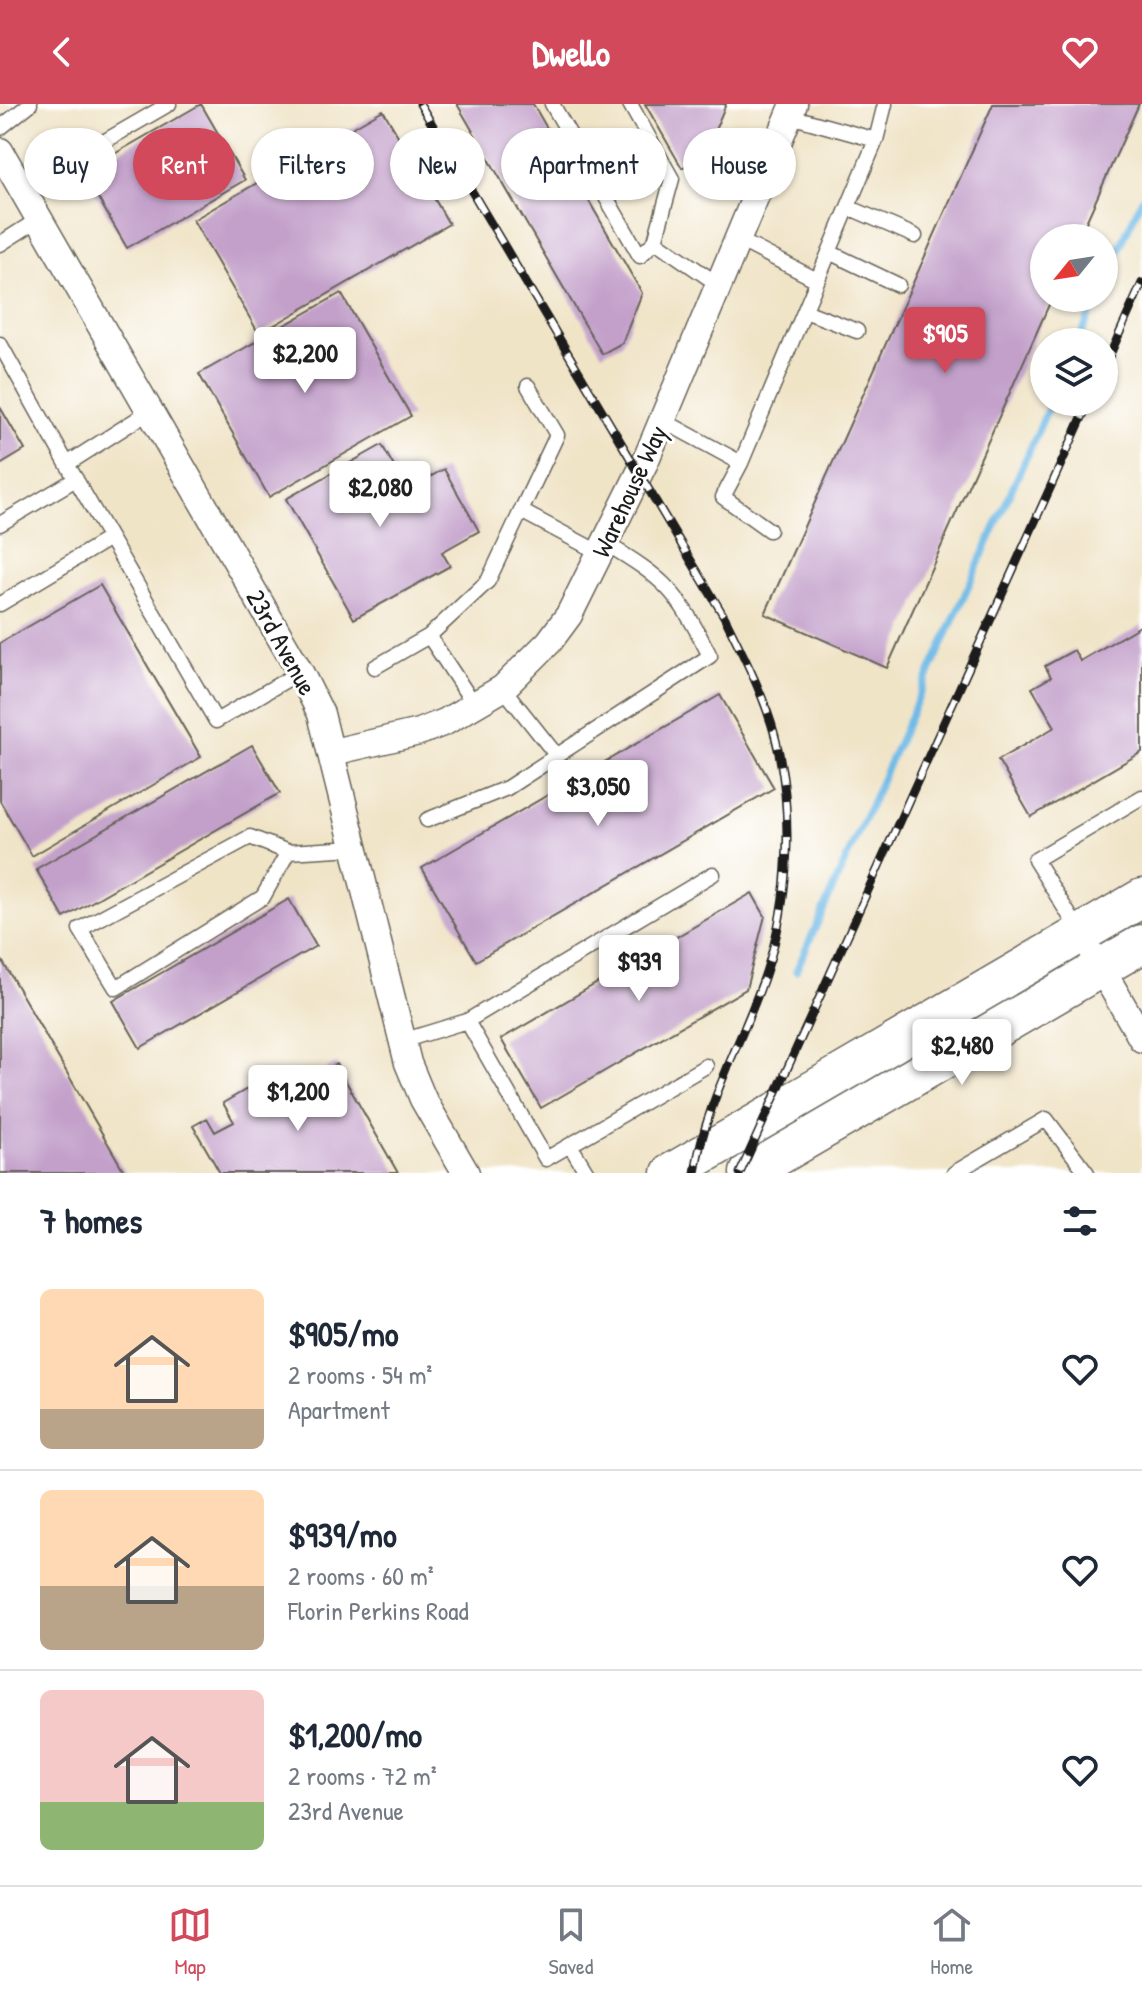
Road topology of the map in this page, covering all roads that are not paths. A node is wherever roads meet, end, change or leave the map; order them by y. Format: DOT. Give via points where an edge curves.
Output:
graph roads {
  1 [pos="30,104"];
  2 [pos="169,104"];
  3 [pos="552,104"];
  4 [pos="630,104"];
  5 [pos="885,104"];
  6 [pos="792,110"];
  7 [pos="0,128"];
  8 [pos="876,140"];
  9 [pos="0,151"];
  10 [pos="22,189"];
  11 [pos="848,207"];
  12 [pos="39,219"];
  13 [pos="915,236"];
  14 [pos="739,240"];
  15 [pos="655,241"];
  16 [pos="0,244"];
  17 [pos="829,252"];
  18 [pos="817,280"];
  19 [pos="719,285"];
  20 [pos="898,285"];
  21 [pos="805,311"];
  22 [pos="857,331"];
  23 [pos="0,344"];
  24 [pos="528,386"];
  25 [pos="150,411"];
  26 [pos="662,420"];
  27 [pos="741,463"];
  28 [pos="67,464"];
  29 [pos="76,479"];
  30 [pos="521,511"];
  31 [pos="0,524"];
  32 [pos="769,530"];
  33 [pos="110,538"];
  34 [pos="602,548"];
  35 [pos="0,604"];
  36 [pos="429,636"];
  37 [pos="375,667"];
  38 [pos="300,672"];
  39 [pos="503,688"];
  40 [pos="475,706"];
  41 [pos="333,752"];
  42 [pos="557,756"];
  43 [pos="1142,797"];
  44 [pos="427,820"];
  45 [pos="355,848"];
  46 [pos="288,852"];
  47 [pos="713,874"];
  48 [pos="1142,898"];
  49 [pos="1081,934"];
  50 [pos="1142,944"];
  51 [pos="1101,968"];
  52 [pos="467,1021"];
  53 [pos="1141,1036"];
  54 [pos="402,1041"];
  55 [pos="706,1066"];
  56 [pos="570,1145"];
  57 [pos="466,1173"];
  58 [pos="587,1173"];
  59 [pos="671,1173"];
  60 [pos="749,1173"];
  61 [pos="954,1173"];
  62 [pos="1087,1173"];
  1 -- 7 [label="lane"];
  2 -- 10 [label="lane"];
  3 -- 15 [label="lane" via="640,256"];
  4 -- 15 [label="lane" via="672,179"];
  5 -- 8 [label="lane"];
  6 -- 8 [label="lane"];
  6 -- 14 [label="street, Warehouse Way"];
  8 -- 11 [label="lane"];
  9 -- 10 [label="street, 23rd Avenue"];
  10 -- 12 [label="street, 23rd Avenue"];
  11 -- 13 [label="lane"];
  11 -- 17 [label="lane"];
  12 -- 16 [label="lane"];
  12 -- 25 [label="street, 23rd Avenue"];
  14 -- 18 [label="lane"];
  14 -- 19 [label="street, Warehouse Way"];
  15 -- 19 [label="lane"];
  17 -- 18 [label="lane"];
  17 -- 20 [label="lane"];
  18 -- 21 [label="lane"];
  19 -- 26 [label="street, Warehouse Way"];
  21 -- 22 [label="lane"];
  21 -- 27 [label="lane"];
  23 -- 28 [label="lane"];
  24 -- 30 [label="lane" via="557,435"];
  25 -- 28 [label="lane"];
  25 -- 38 [label="street, 23rd Avenue"];
  26 -- 27 [label="lane"];
  26 -- 34 [label="street, Warehouse Way"];
  27 -- 32 [label="lane" via="723,497"];
  28 -- 29 [label="lane"];
  29 -- 31 [label="lane"];
  29 -- 33 [label="lane"];
  30 -- 34 [label="lane"];
  30 -- 36 [label="lane" via="488,581"];
  33 -- 35 [label="lane"];
  33 -- 38 [label="lane" via="216,721"];
  34 -- 39 [label="street, Warehouse Way" via="569,615"];
  34 -- 42 [label="lane" via="656,573 686,607 710,656"];
  36 -- 37 [label="lane"];
  36 -- 40 [label="lane"];
  38 -- 41 [label="street, 23rd Avenue"];
  39 -- 40 [label="street, Warehouse Way"];
  39 -- 42 [label="lane"];
  40 -- 41 [label="street, Warehouse Way" via="419,732"];
  41 -- 45 [label="street, 23rd Avenue"];
  42 -- 44 [label="lane" via="507,788"];
  43 -- 49 [label="lane" via="1035,860"];
  45 -- 46 [label="lane"];
  45 -- 54 [label="street, 23rd Avenue"];
  46 -- 46 [label="lane" via="250,837 80,929 116,988 263,897"];
  47 -- 52 [label="lane"];
  48 -- 49 [label="main road"];
  49 -- 51 [label="street"];
  49 -- 59 [label="main road"];
  50 -- 51 [label="main road"];
  51 -- 53 [label="street"];
  51 -- 60 [label="main road"];
  52 -- 54 [label="lane"];
  52 -- 56 [label="lane" via="546,1159"];
  54 -- 57 [label="street, 23rd Avenue" via="423,1099"];
  55 -- 56 [label="lane"];
  56 -- 58 [label="lane"];
  61 -- 62 [label="lane" via="1046,1119"];
}
